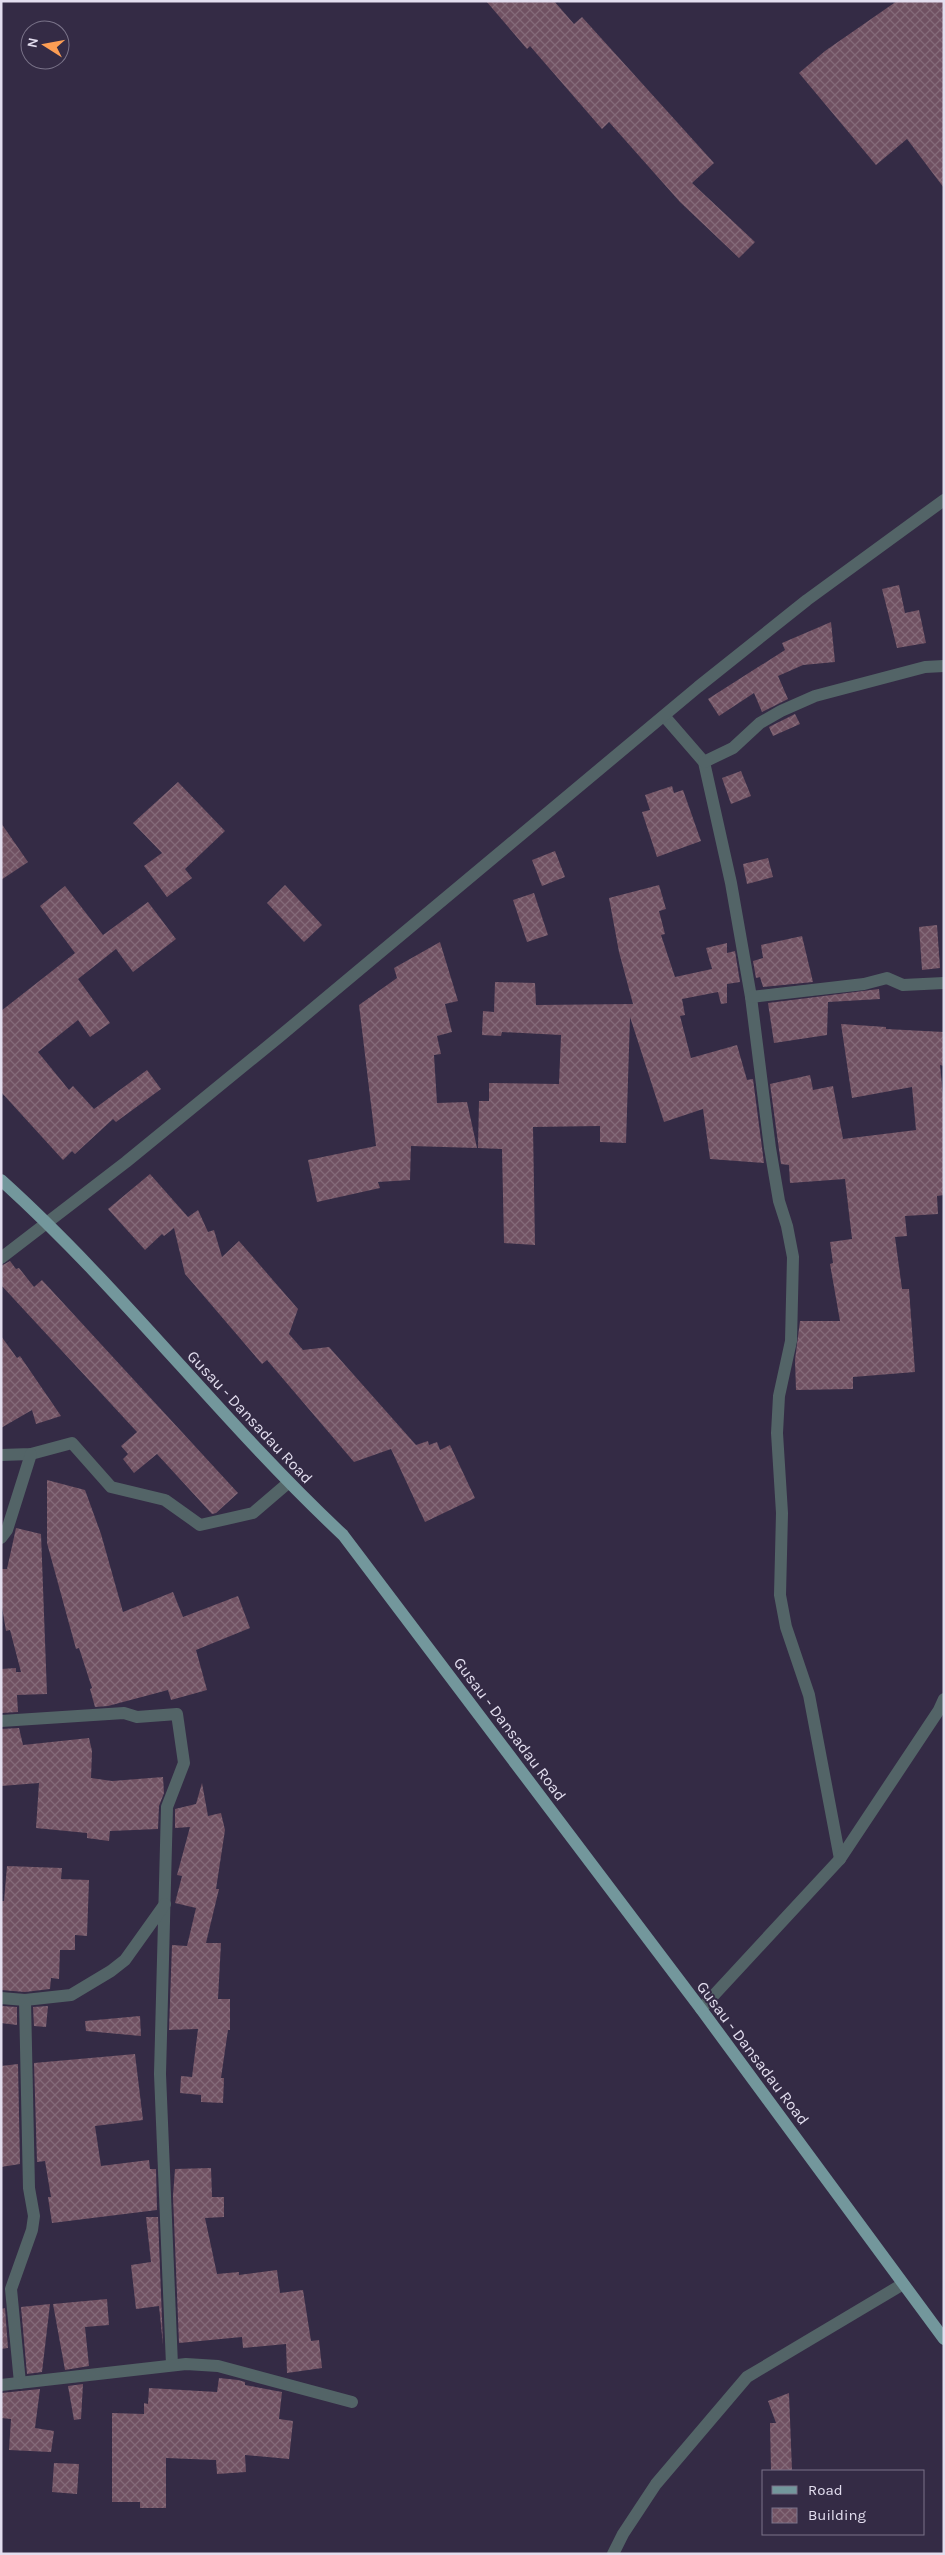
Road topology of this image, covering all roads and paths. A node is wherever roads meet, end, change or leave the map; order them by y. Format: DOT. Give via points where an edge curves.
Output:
graph roads {
  1 [pos="944,500"];
  2 [pos="944,666"];
  3 [pos="665,717"];
  4 [pos="704,762"];
  5 [pos="944,983"];
  6 [pos="750,997"];
  7 [pos="1,1180"];
  8 [pos="48,1222"];
  9 [pos="1,1258"];
  10 [pos="31,1454"];
  11 [pos="1,1455"];
  12 [pos="288,1483"];
  13 [pos="1,1538"];
  14 [pos="944,1699"];
  15 [pos="1,1721"];
  16 [pos="840,1859"];
  17 [pos="165,1904"];
  18 [pos="1,1998"];
  19 [pos="25,2000"];
  20 [pos="701,2009"];
  21 [pos="903,2284"];
  22 [pos="944,2339"];
  23 [pos="172,2365"];
  24 [pos="20,2383"];
  25 [pos="1,2385"];
  26 [pos="352,2402"];
  27 [pos="613,2554"];
  1 -- 3 [label="street" via="807,600"];
  2 -- 4 [label="street" via="815,696 760,722 733,748"];
  3 -- 4 [label="street"];
  3 -- 8 [label="street" via="272,1043"];
  4 -- 6 [label="street" via="731,883"];
  5 -- 6 [label="street" via="903,985 886,978 864,984"];
  6 -- 16 [label="street" via="770,1148 793,1257 791,1341 779,1396 780,1595 786,1627 809,1695"];
  7 -- 8 [label="main road, Gusau - Dansadau Road"];
  8 -- 9 [label="street"];
  8 -- 12 [label="main road, Gusau - Dansadau Road"];
  10 -- 11 [label="street"];
  10 -- 12 [label="street" via="72,1443 111,1487 165,1500 200,1525 253,1513"];
  10 -- 13 [label="street" via="7,1530"];
  12 -- 20 [label="main road, Gusau - Dansadau Road" via="343,1536"];
  14 -- 16 [label="street"];
  15 -- 17 [label="street" via="124,1713 137,1717 177,1714 184,1763 166,1807"];
  16 -- 20 [label="street"];
  17 -- 19 [label="street" via="125,1960 111,1971 71,1995"];
  17 -- 23 [label="street" via="160,2074"];
  18 -- 19 [label="street"];
  19 -- 24 [label="street" via="29,2188 34,2216 11,2289"];
  20 -- 21 [label="main road, Gusau - Dansadau Road"];
  21 -- 22 [label="main road, Gusau - Dansadau Road"];
  21 -- 27 [label="street" via="747,2377 656,2484"];
  23 -- 24 [label="street"];
  23 -- 26 [label="street" via="218,2366"];
  24 -- 25 [label="street"];
}
